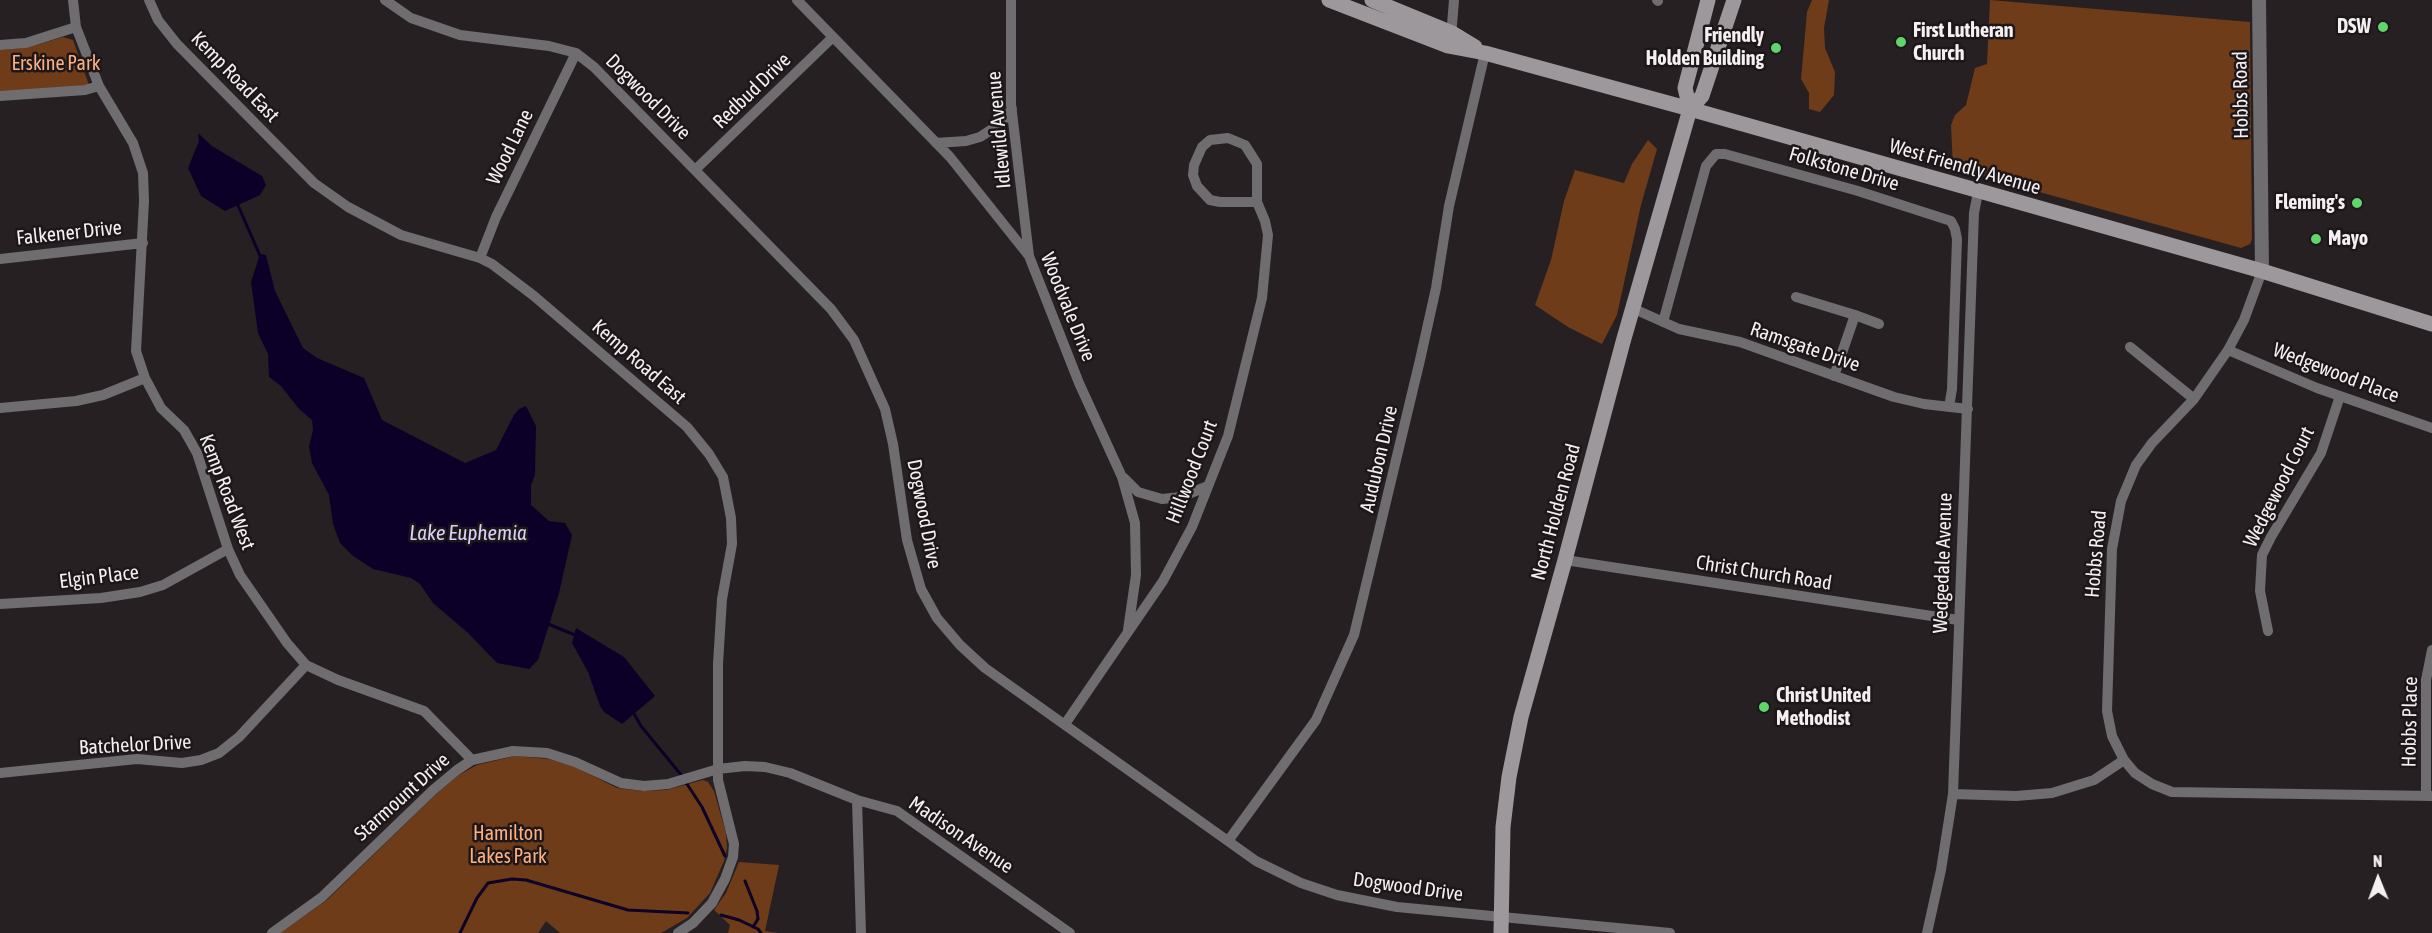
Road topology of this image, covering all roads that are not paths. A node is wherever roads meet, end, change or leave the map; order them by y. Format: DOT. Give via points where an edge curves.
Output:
graph roads {
  1 [pos="73,0"];
  2 [pos="149,0"];
  3 [pos="385,0"];
  4 [pos="797,0"];
  5 [pos="1011,0"];
  6 [pos="1329,0"];
  7 [pos="1372,0"];
  8 [pos="1454,0"];
  9 [pos="1708,0"];
  10 [pos="1734,0"];
  11 [pos="2259,0"];
  12 [pos="76,27"];
  13 [pos="833,37"];
  14 [pos="1450,39"];
  15 [pos="0,45"];
  16 [pos="576,53"];
  17 [pos="1485,53"];
  18 [pos="99,86"];
  19 [pos="0,96"];
  20 [pos="1012,109"];
  21 [pos="1690,109"];
  22 [pos="936,143"];
  23 [pos="695,170"];
  24 [pos="1978,192"];
  25 [pos="1257,202"];
  26 [pos="143,243"];
  27 [pos="1029,256"];
  28 [pos="480,258"];
  29 [pos="0,259"];
  30 [pos="2262,271"];
  31 [pos="1796,297"];
  32 [pos="1632,308"];
  33 [pos="1855,315"];
  34 [pos="1663,322"];
  35 [pos="1879,324"];
  36 [pos="2432,324"];
  37 [pos="2130,347"];
  38 [pos="2228,350"];
  39 [pos="1834,376"];
  40 [pos="145,378"];
  41 [pos="2340,396"];
  42 [pos="2194,399"];
  43 [pos="1949,407"];
  44 [pos="0,408"];
  45 [pos="1968,409"];
  46 [pos="2432,428"];
  47 [pos="1122,477"];
  48 [pos="1208,486"];
  49 [pos="228,549"];
  50 [pos="1565,560"];
  51 [pos="0,604"];
  52 [pos="1958,620"];
  53 [pos="2268,631"];
  54 [pos="1127,633"];
  55 [pos="2432,650"];
  56 [pos="306,665"];
  57 [pos="1065,724"];
  58 [pos="472,760"];
  59 [pos="2124,760"];
  60 [pos="718,769"];
  61 [pos="0,773"];
  62 [pos="1953,794"];
  63 [pos="2429,796"];
  64 [pos="857,800"];
  65 [pos="1228,842"];
  66 [pos="1502,916"];
  67 [pos="272,933"];
  68 [pos="678,933"];
  69 [pos="861,933"];
  70 [pos="1070,933"];
  71 [pos="1501,933"];
  72 [pos="1670,933"];
  73 [pos="1928,933"];
  1 -- 12 [label="street, Kemp Road West"];
  2 -- 28 [label="street, Kemp Road East" via="158,20 177,44 314,183 348,207 401,235"];
  3 -- 16 [label="street, Dogwood Drive" via="431,27"];
  4 -- 13 [label="street, Woodvale Drive"];
  5 -- 20 [label="street, Idlewild Avenue"];
  6 -- 14 [label="main road, West Friendly Avenue"];
  7 -- 14 [label="main road, West Friendly Avenue"];
  8 -- 14 [label="street"];
  9 -- 21 [label="main road, North Holden Road" via="1685,87"];
  10 -- 21 [label="main road, North Holden Road" via="1702,96"];
  11 -- 30 [label="street, Hobbs Road"];
  12 -- 15 [label="street" via="26,43"];
  12 -- 18 [label="street, Kemp Road West"];
  13 -- 22 [label="street, Woodvale Drive"];
  13 -- 23 [label="street, Redbud Drive"];
  14 -- 17 [label="main road, West Friendly Avenue"];
  16 -- 23 [label="street, Dogwood Drive"];
  16 -- 28 [label="street, Wood Lane"];
  17 -- 21 [label="main road, West Friendly Avenue"];
  17 -- 65 [label="street, Audubon Drive" via="1449,206 1420,360 1354,635 1316,720"];
  18 -- 19 [label="street"];
  18 -- 26 [label="street, Kemp Road West" via="133,143 143,173"];
  20 -- 22 [label="street" via="1000,124 980,136"];
  20 -- 27 [label="street, Idlewild Avenue"];
  21 -- 24 [label="main road, West Friendly Avenue"];
  21 -- 32 [label="main road, North Holden Road"];
  22 -- 27 [label="street, Woodvale Drive"];
  23 -- 57 [label="street, Dogwood Drive" via="831,309 854,340 885,409 914,568 937,618 985,668"];
  24 -- 30 [label="main road, West Friendly Avenue"];
  24 -- 45 [label="street, Wedgedale Avenue" via="1974,213"];
  25 -- 25 [label="street, Hillwood Court" via="1257,164 1245,145 1228,138 1210,140 1194,165 1197,186 1210,200"];
  25 -- 48 [label="street, Hillwood Court" via="1268,235 1262,298 1228,436"];
  26 -- 29 [label="street, Falkener Drive"];
  26 -- 40 [label="street, Kemp Road West" via="136,351"];
  27 -- 47 [label="street, Woodvale Drive"];
  28 -- 60 [label="street, Kemp Road East" via="534,296 687,427 723,477 732,544 722,599"];
  30 -- 36 [label="main road, West Friendly Avenue"];
  30 -- 38 [label="street, Hobbs Road"];
  31 -- 33 [label="street"];
  32 -- 34 [label="street, Ramsgate Drive"];
  32 -- 50 [label="main road, North Holden Road"];
  33 -- 35 [label="street"];
  33 -- 39 [label="street"];
  34 -- 39 [label="street, Ramsgate Drive" via="1740,342"];
  34 -- 43 [label="street, Folkstone Drive" via="1706,166 1716,154 1858,191 1951,221 1955,229"];
  37 -- 42 [label="street"];
  38 -- 41 [label="street, Wedgewood Place"];
  38 -- 42 [label="street, Hobbs Road"];
  39 -- 43 [label="street, Ramsgate Drive" via="1894,397"];
  40 -- 44 [label="street" via="76,401"];
  40 -- 49 [label="street, Kemp Road West" via="161,408 184,430 196,453"];
  41 -- 46 [label="street, Wedgewood Place"];
  41 -- 53 [label="street, Wedgewood Court" via="2321,453 2262,555 2260,591"];
  42 -- 59 [label="street, Hobbs Road" via="2151,443 2136,465 2114,527 2108,711 2112,736"];
  43 -- 45 [label="street, Ramsgate Drive"];
  45 -- 52 [label="street, Wedgedale Avenue"];
  47 -- 48 [label="street" via="1138,492 1161,499 1181,497"];
  47 -- 54 [label="street, Woodvale Drive" via="1135,523 1136,554"];
  48 -- 54 [label="street, Hillwood Court" via="1192,527 1163,581"];
  49 -- 51 [label="street, Elgin Place" via="163,585 140,592"];
  49 -- 56 [label="street, Kemp Road West" via="267,616"];
  50 -- 52 [label="street, Christ Church Road"];
  50 -- 66 [label="main road, North Holden Road" via="1521,717 1509,777 1503,827"];
  52 -- 62 [label="street, Wedgedale Avenue"];
  54 -- 57 [label="street, Hillwood Court"];
  55 -- 63 [label="street, Hobbs Place" via="2427,680"];
  56 -- 58 [label="street, Kemp Road West" via="423,711"];
  56 -- 61 [label="street, Batchelor Drive" via="239,737 219,753 201,760 182,763 137,759"];
  57 -- 65 [label="street, Dogwood Drive"];
  58 -- 60 [label="street, Starmount Drive" via="513,751 547,753 621,783 644,786 668,784"];
  58 -- 67 [label="street, Starmount Drive" via="433,790 322,897"];
  59 -- 62 [label="street" via="2094,780 2052,793"];
  59 -- 63 [label="street, Hobbs Road" via="2135,773 2172,792"];
  60 -- 64 [label="street, Madison Avenue" via="765,767"];
  60 -- 68 [label="street, Kemp Road East" via="734,844 733,856 718,894 693,923"];
  62 -- 73 [label="street, Wedgedale Avenue"];
  64 -- 69 [label="street"];
  64 -- 70 [label="street, Madison Avenue" via="897,811"];
  65 -- 66 [label="street, Dogwood Drive" via="1265,865 1337,895 1397,907"];
  66 -- 71 [label="main road, North Holden Road"];
  66 -- 72 [label="street, Dogwood Drive"];
}
